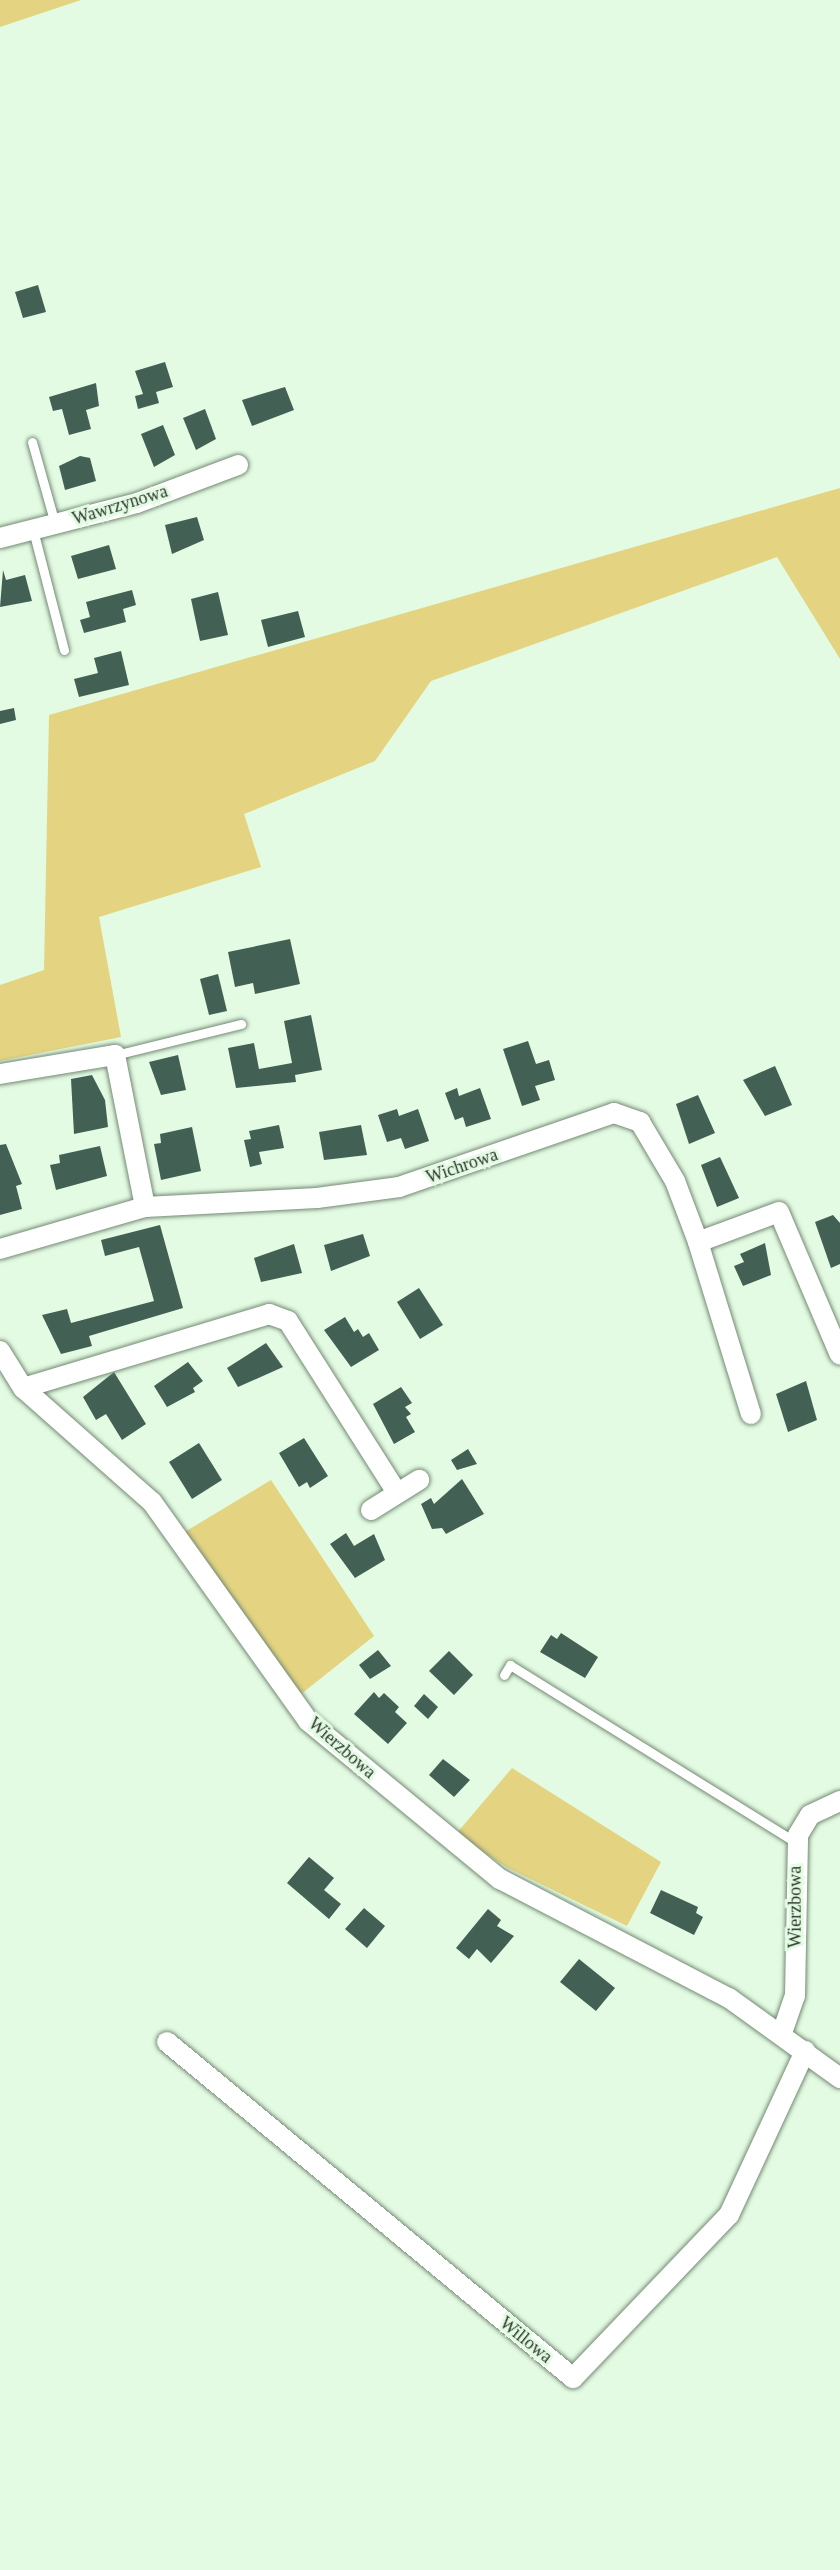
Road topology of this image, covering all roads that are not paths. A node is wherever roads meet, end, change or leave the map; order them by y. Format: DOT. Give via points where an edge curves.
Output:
graph roads {
  1 [pos="32,442"];
  2 [pos="238,465"];
  3 [pos="55,524"];
  4 [pos="33,530"];
  5 [pos="0,538"];
  6 [pos="64,650"];
  7 [pos="241,1024"];
  8 [pos="115,1055"];
  9 [pos="0,1074"];
  10 [pos="145,1207"];
  11 [pos="698,1242"];
  12 [pos="0,1249"];
  13 [pos="0,1351"];
  14 [pos="840,1354"];
  15 [pos="23,1388"];
  16 [pos="751,1414"];
  17 [pos="418,1479"];
  18 [pos="397,1493"];
  19 [pos="371,1510"];
  20 [pos="504,1675"];
  21 [pos="840,1801"];
  22 [pos="796,1842"];
  23 [pos="782,2034"];
  24 [pos="167,2042"];
  25 [pos="805,2051"];
  26 [pos="840,2078"];
  1 -- 3 [label="lane"];
  2 -- 3 [label="street, Wawrzynowa" via="136,503"];
  3 -- 4 [label="street, Wawrzynowa"];
  4 -- 5 [label="street, Wawrzynowa"];
  4 -- 6 [label="lane"];
  7 -- 8 [label="lane"];
  8 -- 9 [label="street"];
  8 -- 10 [label="street"];
  10 -- 11 [label="street, Wichrowa" via="317,1198 399,1187 614,1113 640,1122 675,1181"];
  10 -- 12 [label="street, Wichrowa"];
  11 -- 14 [label="street" via="779,1212"];
  11 -- 16 [label="street, Wichrowa"];
  13 -- 15 [label="street, Wierzbowa"];
  15 -- 18 [label="street" via="269,1314 288,1321"];
  15 -- 23 [label="street, Wierzbowa" via="152,1502 308,1721 500,1879 729,1998"];
  17 -- 18 [label="street"];
  18 -- 19 [label="street"];
  20 -- 22 [label="lane" via="510,1665"];
  21 -- 22 [label="street, Wierzbowa" via="810,1815"];
  22 -- 23 [label="street, Wierzbowa" via="795,1996"];
  23 -- 25 [label="street, Wierzbowa"];
  24 -- 25 [label="street, Willowa" via="573,2378 729,2215"];
  25 -- 26 [label="street, Wierzbowa"];
}
